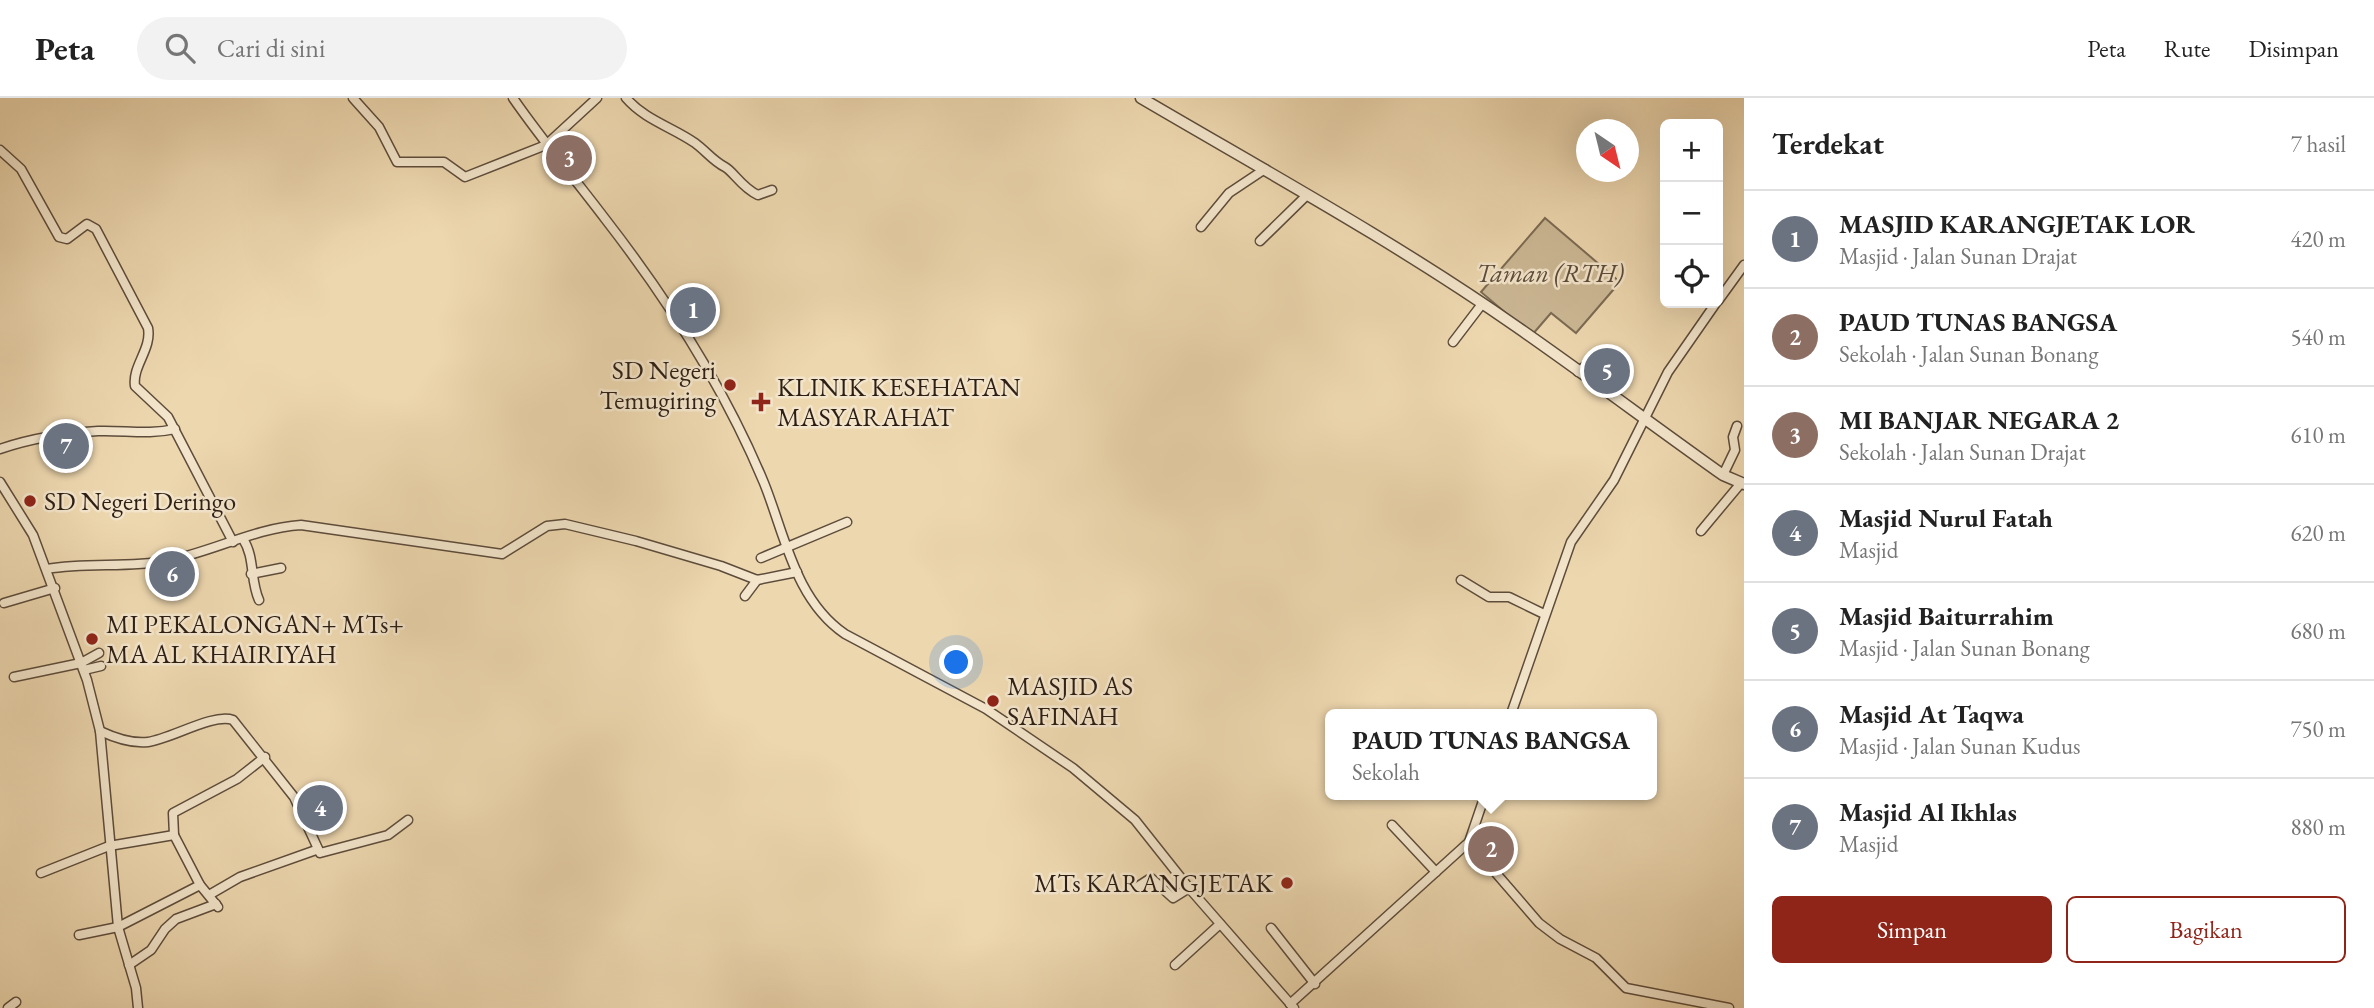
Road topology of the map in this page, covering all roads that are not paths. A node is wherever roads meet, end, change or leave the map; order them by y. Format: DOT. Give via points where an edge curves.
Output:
graph roads {
  1 [pos="354,98"];
  2 [pos="513,98"];
  3 [pos="597,98"];
  4 [pos="626,98"];
  5 [pos="1142,98"];
  6 [pos="545,145"];
  7 [pos="1,154"];
  8 [pos="1265,169"];
  9 [pos="772,190"];
  10 [pos="1307,195"];
  11 [pos="1201,227"];
  12 [pos="1259,242"];
  13 [pos="1744,265"];
  14 [pos="1723,294"];
  15 [pos="1482,304"];
  16 [pos="1713,308"];
  17 [pos="1453,342"];
  18 [pos="1618,353"];
  19 [pos="1578,372"];
  20 [pos="1644,419"];
  21 [pos="1737,426"];
  22 [pos="176,429"];
  23 [pos="0,449"];
  24 [pos="1723,475"];
  25 [pos="0,481"];
  26 [pos="1743,484"];
  27 [pos="847,522"];
  28 [pos="1701,531"];
  29 [pos="243,539"];
  30 [pos="233,542"];
  31 [pos="785,548"];
  32 [pos="761,558"];
  33 [pos="281,568"];
  34 [pos="47,569"];
  35 [pos="797,572"];
  36 [pos="251,574"];
  37 [pos="757,580"];
  38 [pos="1461,580"];
  39 [pos="54,588"];
  40 [pos="745,596"];
  41 [pos="259,600"];
  42 [pos="4,603"];
  43 [pos="1545,614"];
  44 [pos="99,653"];
  45 [pos="83,666"];
  46 [pos="101,666"];
  47 [pos="13,677"];
  48 [pos="1513,709"];
  49 [pos="100,731"];
  50 [pos="265,757"];
  51 [pos="1483,800"];
  52 [pos="408,820"];
  53 [pos="1392,825"];
  54 [pos="174,835"];
  55 [pos="1469,842"];
  56 [pos="109,846"];
  57 [pos="316,850"];
  58 [pos="1436,872"];
  59 [pos="41,873"];
  60 [pos="200,885"];
  61 [pos="1137,887"];
  62 [pos="1189,888"];
  63 [pos="209,895"];
  64 [pos="1220,924"];
  65 [pos="118,927"];
  66 [pos="1271,928"];
  67 [pos="79,935"];
  68 [pos="129,965"];
  69 [pos="1175,965"];
  70 [pos="1315,984"];
  71 [pos="16,1002"];
  72 [pos="1292,1006"];
  73 [pos="8,1008"];
  74 [pos="138,1008"];
  75 [pos="1729,1008"];
  1 -- 6 [label="street" via="377,125 399,163 444,162 465,177"];
  2 -- 6 [label="street"];
  3 -- 6 [label="street"];
  4 -- 9 [label="street" via="643,115 694,142 748,190 758,195"];
  5 -- 8 [label="street"];
  6 -- 31 [label="street" via="607,220 686,334 763,483"];
  7 -- 22 [label="street" via="21,169 59,237 67,239 85,225 94,227 148,328 149,340 135,386"];
  8 -- 10 [label="street"];
  8 -- 11 [label="street" via="1229,193"];
  10 -- 12 [label="street"];
  10 -- 15 [label="street"];
  13 -- 14 [label="street"];
  15 -- 17 [label="street"];
  15 -- 19 [label="street"];
  16 -- 20 [label="street" via="1668,372"];
  18 -- 19 [label="street" via="1597,357"];
  19 -- 20 [label="street"];
  20 -- 24 [label="street"];
  20 -- 43 [label="street" via="1614,480 1571,542"];
  21 -- 24 [label="street" via="1735,450"];
  22 -- 23 [label="street" via="52,435"];
  22 -- 30 [label="street"];
  24 -- 26 [label="street"];
  25 -- 34 [label="street" via="23,515"];
  26 -- 28 [label="street"];
  27 -- 31 [label="street"];
  29 -- 30 [label="street"];
  29 -- 36 [label="street" via="250,553"];
  29 -- 37 [label="street" via="302,524 502,554 547,526 565,524 636,541"];
  30 -- 34 [label="street" via="161,562"];
  31 -- 32 [label="street"];
  31 -- 35 [label="street"];
  33 -- 36 [label="street"];
  34 -- 39 [label="street"];
  35 -- 37 [label="street"];
  35 -- 62 [label="street" via="839,630 986,709 1073,768 1140,824"];
  36 -- 41 [label="street"];
  37 -- 40 [label="street"];
  38 -- 43 [label="street" via="1489,597 1509,597"];
  39 -- 42 [label="street"];
  39 -- 45 [label="street"];
  43 -- 48 [label="street"];
  44 -- 45 [label="street"];
  45 -- 46 [label="street"];
  45 -- 47 [label="street"];
  45 -- 49 [label="street"];
  49 -- 50 [label="street" via="120,739 150,742 227,718 238,724"];
  49 -- 56 [label="street"];
  50 -- 54 [label="street" via="237,779 173,813"];
  50 -- 57 [label="street" via="297,803"];
  51 -- 55 [label="street"];
  52 -- 57 [label="street" via="374,839 328,853"];
  53 -- 58 [label="street"];
  54 -- 56 [label="street"];
  54 -- 60 [label="street"];
  55 -- 58 [label="street"];
  55 -- 75 [label="street" via="1549,932 1596,958 1626,988"];
  56 -- 59 [label="street"];
  56 -- 65 [label="street"];
  57 -- 63 [label="street" via="240,877"];
  58 -- 70 [label="street"];
  60 -- 63 [label="street"];
  60 -- 65 [label="street"];
  61 -- 62 [label="street" via="1151,878 1173,898"];
  62 -- 64 [label="street"];
  63 -- 68 [label="street" via="217,906 176,919 151,950"];
  64 -- 69 [label="street"];
  64 -- 72 [label="street"];
  65 -- 67 [label="street"];
  65 -- 68 [label="street"];
  66 -- 70 [label="street"];
  68 -- 74 [label="street"];
  70 -- 72 [label="street"];
  71 -- 73 [label="street"];
}
